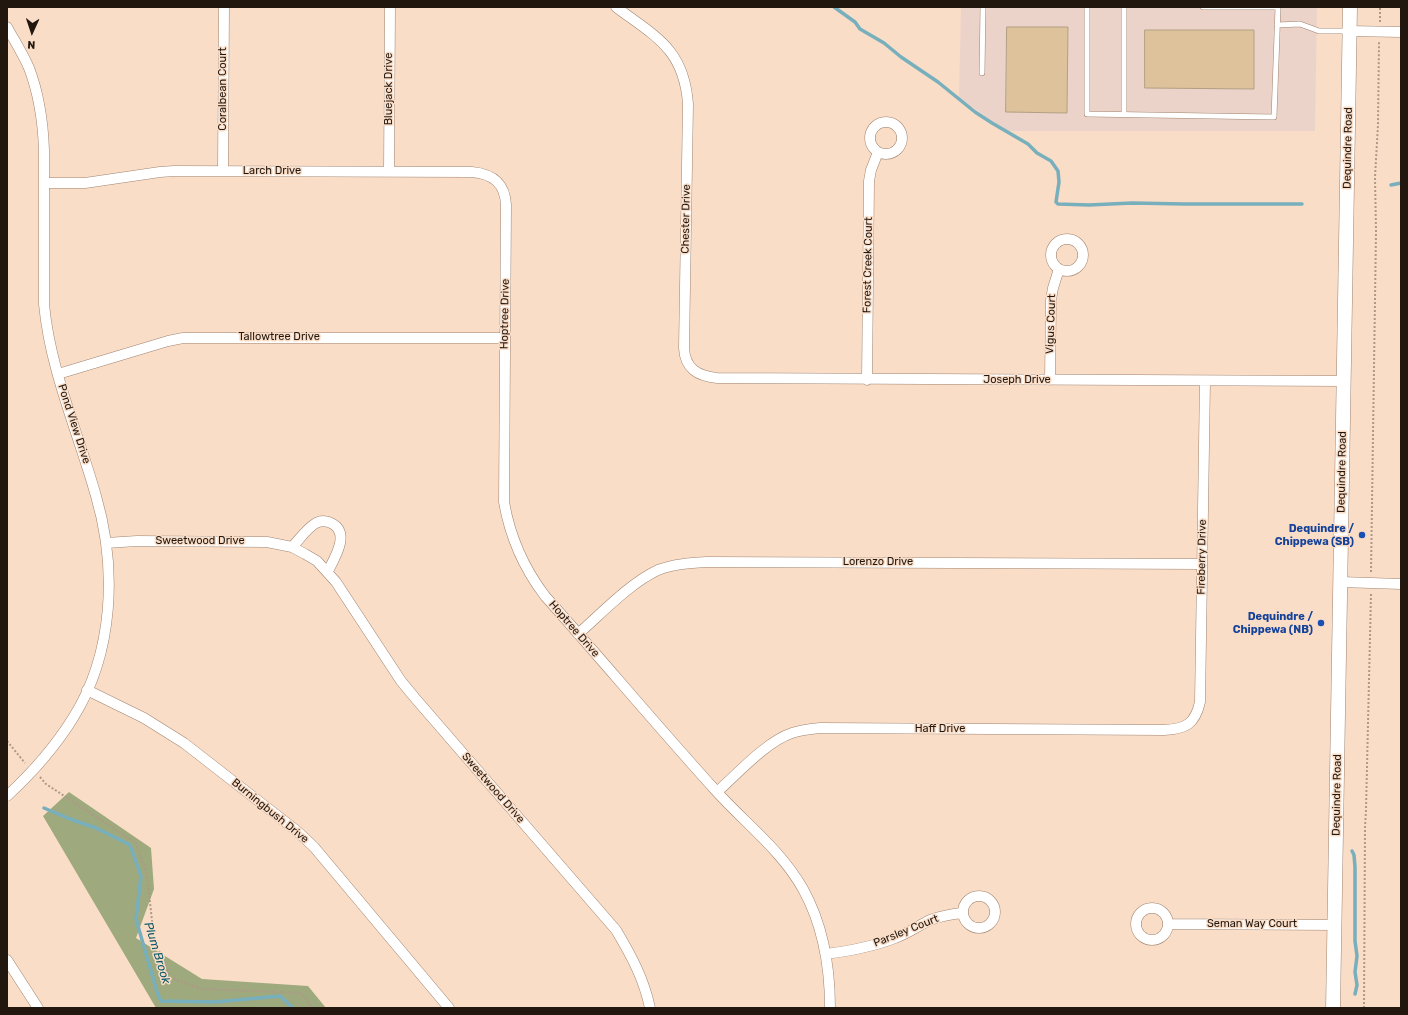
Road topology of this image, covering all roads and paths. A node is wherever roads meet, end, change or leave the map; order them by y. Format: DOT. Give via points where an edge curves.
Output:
graph roads {
  1 [pos="224,7"];
  2 [pos="390,7"];
  3 [pos="616,7"];
  4 [pos="983,7"];
  5 [pos="1087,7"];
  6 [pos="1124,7"];
  7 [pos="1203,7"];
  8 [pos="1350,7"];
  9 [pos="1380,7"];
  10 [pos="1380,22"];
  11 [pos="1277,25"];
  12 [pos="7,27"];
  13 [pos="1349,31"];
  14 [pos="1401,32"];
  15 [pos="1380,42"];
  16 [pos="982,73"];
  17 [pos="1124,114"];
  18 [pos="878,152"];
  19 [pos="223,171"];
  20 [pos="389,172"];
  21 [pos="498,182"];
  22 [pos="44,183"];
  23 [pos="1059,269"];
  24 [pos="505,338"];
  25 [pos="693,370"];
  26 [pos="58,374"];
  27 [pos="867,380"];
  28 [pos="1050,380"];
  29 [pos="1204,381"];
  30 [pos="1344,381"];
  31 [pos="106,543"];
  32 [pos="292,548"];
  33 [pos="1202,564"];
  34 [pos="328,572"];
  35 [pos="1371,573"];
  36 [pos="1341,582"];
  37 [pos="1401,584"];
  38 [pos="1371,592"];
  39 [pos="578,634"];
  40 [pos="88,690"];
  41 [pos="1184,727"];
  42 [pos="7,740"];
  43 [pos="33,771"];
  44 [pos="717,792"];
  45 [pos="7,796"];
  46 [pos="963,913"];
  47 [pos="1169,924"];
  48 [pos="1335,924"];
  49 [pos="826,954"];
  50 [pos="7,960"];
  51 [pos="38,1008"];
  52 [pos="313,1008"];
  53 [pos="449,1008"];
  54 [pos="650,1008"];
  55 [pos="830,1008"];
  56 [pos="1334,1008"];
  57 [pos="1364,1008"];
  1 -- 19 [label="street, Coralbean Court"];
  2 -- 20 [label="street, Bluejack Drive"];
  3 -- 25 [label="street, Chester Drive" via="657,37 674,56 680,66 687,91 684,348 687,363"];
  4 -- 16 [label="lane"];
  5 -- 17 [label="lane" via="1087,114"];
  6 -- 17 [label="lane"];
  7 -- 11 [label="lane" via="1278,8"];
  8 -- 13 [label="main road, Dequindre Road"];
  9 -- 10 [label="path"];
  11 -- 13 [label="lane" via="1300,24 1319,31"];
  11 -- 17 [label="lane" via="1274,117"];
  12 -- 22 [label="street, Pond View Drive" via="29,68 36,90 43,131"];
  13 -- 14 [label="street"];
  13 -- 30 [label="main road, Dequindre Road"];
  15 -- 35 [label="path" via="1375,177"];
  18 -- 27 [label="street, Forest Creek Court" via="869,181"];
  19 -- 20 [label="street, Larch Drive"];
  19 -- 22 [label="street, Larch Drive" via="160,172 85,183"];
  20 -- 21 [label="street, Larch Drive" via="472,172 490,176"];
  21 -- 24 [label="street, Hoptree Drive" via="506,196"];
  22 -- 26 [label="street, Pond View Drive" via="44,304 49,344"];
  23 -- 28 [label="street, Vigus Court" via="1051,300"];
  24 -- 26 [label="street, Tallowtree Drive" via="183,338"];
  24 -- 39 [label="street, Hoptree Drive" via="503,484 507,518 524,566 545,596"];
  25 -- 27 [label="street, Joseph Drive" via="717,378"];
  26 -- 31 [label="street, Pond View Drive" via="96,496"];
  27 -- 28 [label="street, Joseph Drive"];
  28 -- 29 [label="street, Joseph Drive"];
  29 -- 30 [label="street, Joseph Drive"];
  29 -- 33 [label="street, Fireberry Drive"];
  30 -- 36 [label="main road, Dequindre Road"];
  31 -- 32 [label="street, Sweetwood Drive" via="267,542"];
  31 -- 40 [label="street, Pond View Drive" via="109,575 108,608 98,661"];
  32 -- 34 [label="street, Sweetwood Drive" via="317,562"];
  32 -- 34 [label="street" via="314,524 322,521 336,526 341,540"];
  33 -- 39 [label="street, Lorenzo Drive" via="687,563 659,570 645,577"];
  33 -- 41 [label="street, Fireberry Drive" via="1200,702 1193,720"];
  34 -- 54 [label="street, Sweetwood Drive" via="401,681 616,930 633,958"];
  36 -- 37 [label="street"];
  36 -- 48 [label="main road, Dequindre Road"];
  38 -- 57 [label="path" via="1364,827"];
  39 -- 44 [label="street, Hoptree Drive"];
  40 -- 43 [label="street, Pond View Drive" via="62,735"];
  40 -- 53 [label="street, Burningbush Drive" via="164,729 297,831 314,847"];
  41 -- 44 [label="street, Haff Drive" via="1164,730 804,730 792,733 767,747"];
  42 -- 43 [label="path"];
  43 -- 45 [label="street, Pond View Drive"];
  43 -- 52 [label="path" via="46,784 136,843 147,875 154,939 171,978 202,989 301,993"];
  44 -- 49 [label="street, Hoptree Drive" via="779,854 791,870 811,906"];
  46 -- 49 [label="street, Parsley Court" via="930,920 880,944"];
  47 -- 48 [label="street, Seman Way Court"];
  48 -- 56 [label="main road, Dequindre Road"];
  49 -- 55 [label="street, Hoptree Drive"];
  50 -- 51 [label="street"];
}
